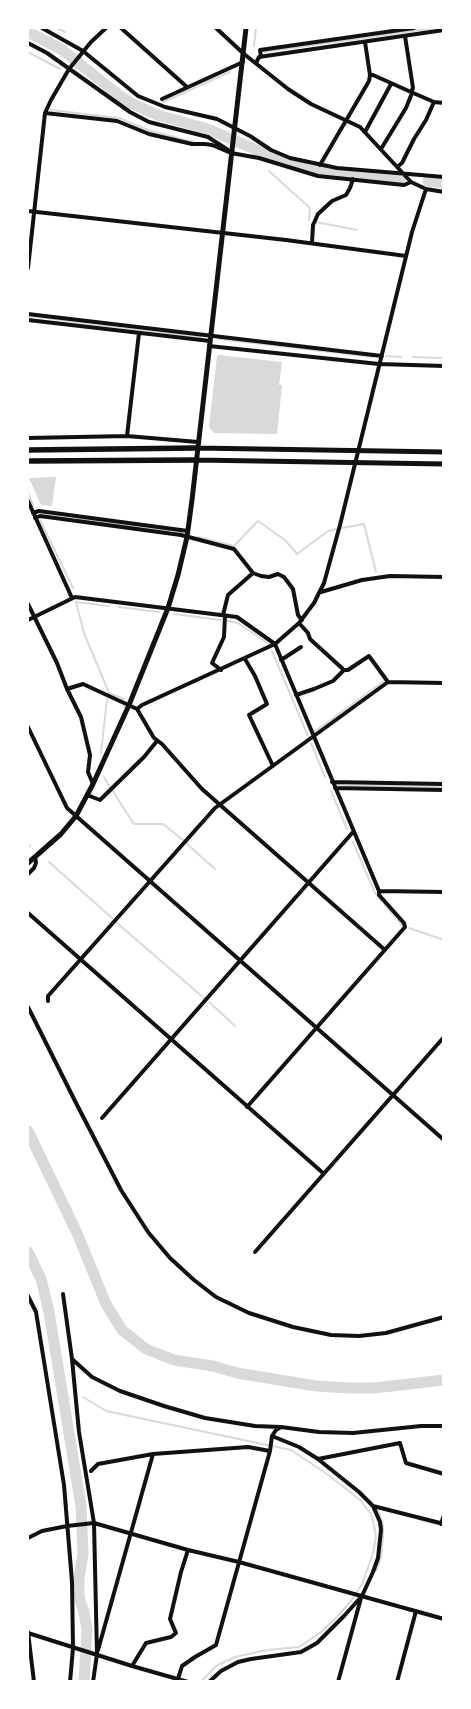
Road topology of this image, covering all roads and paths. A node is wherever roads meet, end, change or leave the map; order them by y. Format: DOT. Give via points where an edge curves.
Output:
graph roads {
  1 [pos="42,28"];
  2 [pos="106,28"];
  3 [pos="121,28"];
  4 [pos="216,28"];
  5 [pos="246,28"];
  6 [pos="414,28"];
  7 [pos="444,30"];
  8 [pos="405,36"];
  9 [pos="365,42"];
  10 [pos="28,43"];
  11 [pos="82,52"];
  12 [pos="244,54"];
  13 [pos="260,57"];
  14 [pos="243,62"];
  15 [pos="256,63"];
  16 [pos="70,69"];
  17 [pos="370,76"];
  18 [pos="391,84"];
  19 [pos="187,87"];
  20 [pos="411,93"];
  21 [pos="162,99"];
  22 [pos="434,102"];
  23 [pos="444,103"];
  24 [pos="45,113"];
  25 [pos="346,120"];
  26 [pos="235,128"];
  27 [pos="365,132"];
  28 [pos="381,149"];
  29 [pos="231,152"];
  30 [pos="320,165"];
  31 [pos="397,167"];
  32 [pos="402,173"];
  33 [pos="444,177"];
  34 [pos="353,179"];
  35 [pos="411,182"];
  36 [pos="426,189"];
  37 [pos="444,192"];
  38 [pos="28,210"];
  39 [pos="35,211"];
  40 [pos="223,232"];
  41 [pos="312,243"];
  42 [pos="406,256"];
  43 [pos="28,268"];
  44 [pos="28,314"];
  45 [pos="28,320"];
  46 [pos="139,333"];
  47 [pos="210,341"];
  48 [pos="382,356"];
  49 [pos="379,364"];
  50 [pos="444,366"];
  51 [pos="127,436"];
  52 [pos="28,438"];
  53 [pos="198,445"];
  54 [pos="28,450"];
  55 [pos="358,450"];
  56 [pos="444,452"];
  57 [pos="196,460"];
  58 [pos="28,462"];
  59 [pos="355,462"];
  60 [pos="444,464"];
  61 [pos="28,501"];
  62 [pos="29,508"];
  63 [pos="34,515"];
  64 [pos="188,531"];
  65 [pos="187,537"];
  66 [pos="253,573"];
  67 [pos="444,577"];
  68 [pos="321,592"];
  69 [pos="72,598"];
  70 [pos="28,604"];
  71 [pos="168,608"];
  72 [pos="224,615"];
  73 [pos="34,617"];
  74 [pos="28,620"];
  75 [pos="300,621"];
  76 [pos="275,644"];
  77 [pos="301,647"];
  78 [pos="246,659"];
  79 [pos="281,660"];
  80 [pos="221,670"];
  81 [pos="344,670"];
  82 [pos="388,682"];
  83 [pos="444,683"];
  84 [pos="67,689"];
  85 [pos="296,695"];
  86 [pos="129,704"];
  87 [pos="137,709"];
  88 [pos="28,729"];
  89 [pos="314,737"];
  90 [pos="157,741"];
  91 [pos="273,766"];
  92 [pos="332,782"];
  93 [pos="93,784"];
  94 [pos="444,784"];
  95 [pos="335,788"];
  96 [pos="444,790"];
  97 [pos="87,795"];
  98 [pos="220,804"];
  99 [pos="76,816"];
  100 [pos="353,832"];
  101 [pos="35,857"];
  102 [pos="28,863"];
  103 [pos="28,874"];
  104 [pos="150,882"];
  105 [pos="309,882"];
  106 [pos="379,891"];
  107 [pos="444,892"];
  108 [pos="28,913"];
  109 [pos="384,950"];
  110 [pos="81,960"];
  111 [pos="240,961"];
  112 [pos="48,1001"];
  113 [pos="28,1007"];
  114 [pos="316,1028"];
  115 [pos="444,1037"];
  116 [pos="171,1040"];
  117 [pos="392,1095"];
  118 [pos="247,1107"];
  119 [pos="102,1118"];
  120 [pos="444,1140"];
  121 [pos="323,1173"];
  122 [pos="255,1252"];
  123 [pos="63,1294"];
  124 [pos="28,1296"];
  125 [pos="444,1317"];
  126 [pos="72,1359"];
  127 [pos="444,1426"];
  128 [pos="281,1427"];
  129 [pos="272,1436"];
  130 [pos="270,1451"];
  131 [pos="153,1454"];
  132 [pos="318,1459"];
  133 [pos="91,1471"];
  134 [pos="444,1474"];
  135 [pos="373,1506"];
  136 [pos="444,1515"];
  137 [pos="94,1523"];
  138 [pos="442,1524"];
  139 [pos="68,1526"];
  140 [pos="131,1533"];
  141 [pos="28,1538"];
  142 [pos="188,1550"];
  143 [pos="239,1562"];
  144 [pos="362,1596"];
  145 [pos="416,1611"];
  146 [pos="444,1619"];
  147 [pos="28,1632"];
  148 [pos="74,1648"];
  149 [pos="96,1654"];
  150 [pos="132,1666"];
  151 [pos="177,1680"];
  152 [pos="34,1682"];
  153 [pos="70,1682"];
  154 [pos="94,1682"];
  155 [pos="188,1682"];
  156 [pos="208,1682"];
  157 [pos="338,1682"];
  158 [pos="397,1682"];
  1 -- 11 [label="street"];
  2 -- 11 [label="street"];
  3 -- 19 [label="street"];
  4 -- 12 [label="street"];
  5 -- 12 [label="main road"];
  6 -- 13 [label="street" via="260,50"];
  7 -- 8 [label="street"];
  8 -- 9 [label="street"];
  8 -- 20 [label="street" via="413,88"];
  9 -- 13 [label="street"];
  9 -- 17 [label="street"];
  10 -- 16 [label="street"];
  11 -- 16 [label="street"];
  11 -- 26 [label="street" via="138,96 164,108 217,119"];
  12 -- 14 [label="main road"];
  12 -- 15 [label="street"];
  13 -- 15 [label="street"];
  14 -- 19 [label="street"];
  14 -- 26 [label="main road"];
  15 -- 25 [label="street" via="311,104"];
  16 -- 24 [label="street"];
  16 -- 29 [label="street" via="149,122 208,137"];
  17 -- 18 [label="street"];
  17 -- 25 [label="street"];
  18 -- 20 [label="street"];
  18 -- 27 [label="street"];
  19 -- 21 [label="street"];
  20 -- 22 [label="street"];
  20 -- 28 [label="street" via="406,108"];
  22 -- 23 [label="street"];
  22 -- 31 [label="street"];
  24 -- 29 [label="street" via="117,121 149,134"];
  24 -- 39 [label="street"];
  25 -- 27 [label="street"];
  25 -- 30 [label="street"];
  26 -- 29 [label="main road"];
  26 -- 30 [label="street" via="290,158"];
  27 -- 28 [label="street"];
  28 -- 31 [label="street"];
  29 -- 34 [label="street" via="318,176"];
  29 -- 40 [label="main road"];
  30 -- 32 [label="street"];
  31 -- 32 [label="street"];
  32 -- 33 [label="street"];
  32 -- 35 [label="street"];
  34 -- 35 [label="street"];
  34 -- 41 [label="street" via="346,195 318,214 313,225"];
  35 -- 36 [label="street"];
  36 -- 37 [label="street"];
  36 -- 42 [label="street"];
  38 -- 39 [label="street"];
  39 -- 40 [label="street"];
  39 -- 43 [label="street"];
  40 -- 41 [label="street"];
  40 -- 47 [label="main road"];
  41 -- 42 [label="street"];
  42 -- 48 [label="street"];
  44 -- 47 [label="street"];
  45 -- 46 [label="street"];
  46 -- 47 [label="street"];
  46 -- 51 [label="street"];
  47 -- 48 [label="street"];
  47 -- 49 [label="street"];
  47 -- 53 [label="main road"];
  48 -- 49 [label="street"];
  49 -- 50 [label="street"];
  49 -- 55 [label="street"];
  51 -- 52 [label="street"];
  51 -- 53 [label="street"];
  53 -- 54 [label="main road"];
  53 -- 55 [label="main road"];
  53 -- 57 [label="main road"];
  55 -- 56 [label="main road"];
  55 -- 59 [label="street"];
  57 -- 58 [label="main road"];
  57 -- 59 [label="main road"];
  57 -- 64 [label="main road"];
  59 -- 60 [label="main road"];
  59 -- 68 [label="street"];
  61 -- 62 [label="street"];
  62 -- 63 [label="street"];
  63 -- 64 [label="street" via="39,511"];
  63 -- 65 [label="street"];
  63 -- 69 [label="street"];
  64 -- 65 [label="main road"];
  65 -- 66 [label="street" via="234,549"];
  65 -- 71 [label="main road"];
  66 -- 72 [label="street" via="228,595"];
  66 -- 75 [label="street" via="284,577 293,590"];
  67 -- 68 [label="street" via="390,576"];
  68 -- 75 [label="street"];
  69 -- 71 [label="street"];
  69 -- 73 [label="street"];
  70 -- 73 [label="street"];
  71 -- 72 [label="street"];
  71 -- 86 [label="main road"];
  72 -- 76 [label="street" via="237,617"];
  72 -- 80 [label="street" via="224,637 212,663"];
  73 -- 74 [label="street"];
  73 -- 84 [label="street"];
  75 -- 76 [label="street"];
  75 -- 81 [label="street" via="310,639"];
  76 -- 78 [label="street"];
  76 -- 79 [label="street"];
  77 -- 79 [label="street"];
  78 -- 80 [label="street"];
  78 -- 91 [label="street" via="267,704 249,715"];
  79 -- 85 [label="street"];
  80 -- 87 [label="street"];
  81 -- 82 [label="street" via="369,656"];
  81 -- 85 [label="street" via="333,681"];
  82 -- 83 [label="street"];
  82 -- 89 [label="street"];
  84 -- 86 [label="street" via="83,684"];
  84 -- 93 [label="street" via="81,717 90,755 88,772"];
  85 -- 89 [label="street"];
  86 -- 87 [label="street"];
  86 -- 93 [label="main road"];
  87 -- 90 [label="street"];
  88 -- 99 [label="street" via="67,808"];
  89 -- 91 [label="street"];
  89 -- 92 [label="street"];
  90 -- 97 [label="street" via="100,800"];
  90 -- 98 [label="street"];
  91 -- 98 [label="street"];
  92 -- 94 [label="street"];
  92 -- 95 [label="street"];
  93 -- 97 [label="main road"];
  95 -- 96 [label="street"];
  95 -- 100 [label="street"];
  97 -- 99 [label="main road"];
  98 -- 104 [label="street"];
  98 -- 105 [label="street"];
  99 -- 101 [label="main road"];
  99 -- 104 [label="street"];
  100 -- 105 [label="street"];
  100 -- 106 [label="street"];
  101 -- 102 [label="main road"];
  101 -- 103 [label="street" via="34,868"];
  104 -- 110 [label="street"];
  104 -- 111 [label="street"];
  105 -- 109 [label="street"];
  105 -- 111 [label="street"];
  106 -- 107 [label="street"];
  106 -- 109 [label="street" via="405,927"];
  108 -- 110 [label="street"];
  109 -- 114 [label="street"];
  110 -- 112 [label="street" via="48,996"];
  110 -- 116 [label="street"];
  111 -- 114 [label="street"];
  111 -- 116 [label="street"];
  113 -- 125 [label="street" via="74,1102 121,1190 148,1232 170,1258 216,1297 292,1327 331,1335 378,1334"];
  114 -- 117 [label="street"];
  114 -- 118 [label="street"];
  115 -- 117 [label="street"];
  116 -- 118 [label="street"];
  116 -- 119 [label="street"];
  117 -- 120 [label="street"];
  117 -- 121 [label="street"];
  118 -- 121 [label="street"];
  121 -- 122 [label="street"];
  123 -- 126 [label="street"];
  124 -- 139 [label="street" via="36,1312"];
  126 -- 128 [label="street" via="92,1377 120,1391 164,1406 205,1418"];
  126 -- 137 [label="street" via="79,1432"];
  127 -- 128 [label="street" via="353,1433"];
  128 -- 129 [label="street"];
  129 -- 130 [label="street"];
  129 -- 132 [label="street"];
  130 -- 131 [label="street" via="248,1447"];
  130 -- 143 [label="street"];
  131 -- 133 [label="street" via="98,1464"];
  131 -- 140 [label="street"];
  132 -- 134 [label="street" via="400,1443 406,1463"];
  132 -- 135 [label="street"];
  135 -- 138 [label="street"];
  135 -- 144 [label="street" via="380,1522 380,1548"];
  136 -- 138 [label="street"];
  137 -- 139 [label="street"];
  137 -- 140 [label="street"];
  137 -- 149 [label="street"];
  139 -- 141 [label="street" via="42,1530"];
  139 -- 148 [label="street"];
  140 -- 142 [label="street"];
  140 -- 149 [label="street"];
  142 -- 143 [label="street"];
  142 -- 150 [label="street" via="170,1618 176,1633 146,1643"];
  143 -- 144 [label="street"];
  143 -- 151 [label="street" via="216,1645 182,1666"];
  144 -- 145 [label="street"];
  144 -- 156 [label="street" via="325,1636 309,1648 238,1662"];
  144 -- 157 [label="street"];
  145 -- 146 [label="street"];
  145 -- 158 [label="street"];
  147 -- 148 [label="street"];
  147 -- 152 [label="street"];
  148 -- 149 [label="street"];
  148 -- 153 [label="street"];
  149 -- 150 [label="street"];
  149 -- 154 [label="street"];
  150 -- 151 [label="street"];
  151 -- 155 [label="street"];
}
